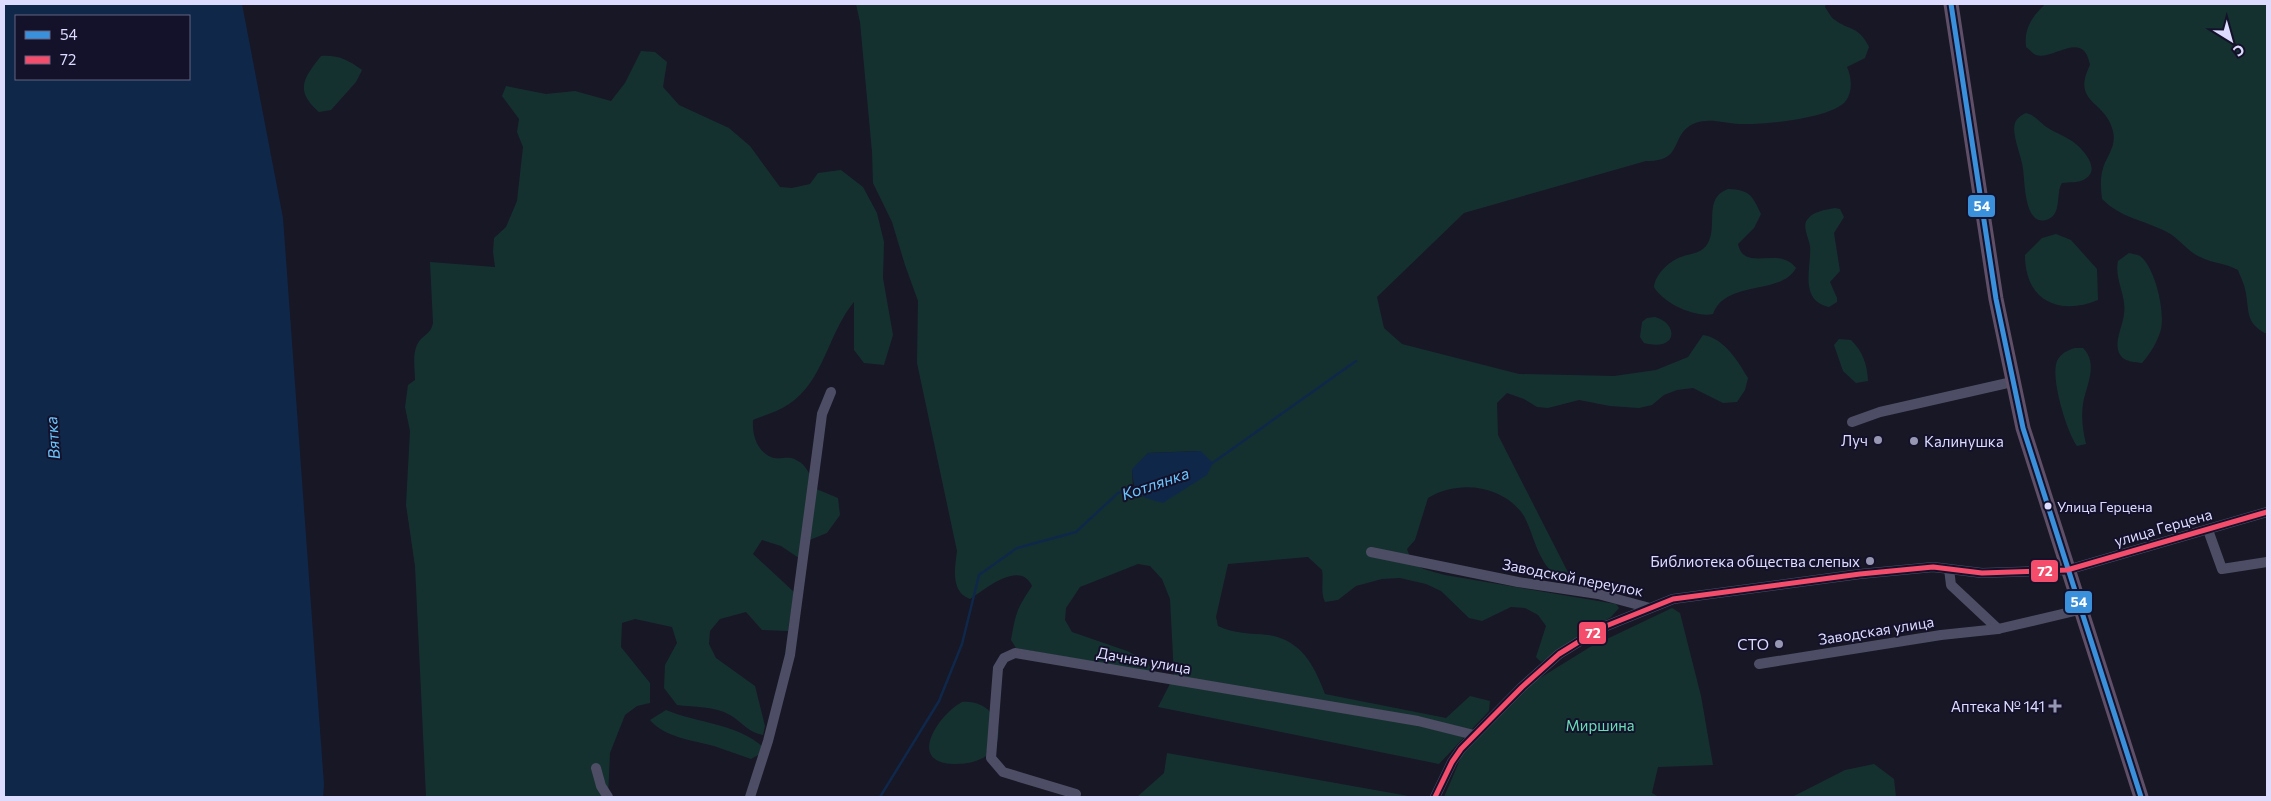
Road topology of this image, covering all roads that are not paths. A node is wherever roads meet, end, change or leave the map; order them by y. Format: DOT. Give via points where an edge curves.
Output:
graph roads {
  1 [pos="1951,4"];
  2 [pos="2012,382"];
  3 [pos="831,392"];
  4 [pos="1852,422"];
  5 [pos="2267,512"];
  6 [pos="2208,530"];
  7 [pos="1372,552"];
  8 [pos="2267,562"];
  9 [pos="1949,569"];
  10 [pos="2067,570"];
  11 [pos="1650,608"];
  12 [pos="2079,610"];
  13 [pos="1998,629"];
  14 [pos="1759,664"];
  15 [pos="1474,735"];
  16 [pos="596,768"];
  17 [pos="1076,794"];
  18 [pos="608,797"];
  19 [pos="750,797"];
  20 [pos="1435,797"];
  21 [pos="2141,797"];
  1 -- 2 [label="highway" via="1996,299"];
  2 -- 4 [label="street" via="1880,412"];
  2 -- 10 [label="highway"];
  3 -- 19 [label="street" via="822,414 790,656"];
  5 -- 6 [label="street, улица Герцена"];
  6 -- 8 [label="street" via="2222,569"];
  6 -- 10 [label="street, улица Герцена"];
  7 -- 11 [label="street, Заводской переулок" via="1518,582 1598,594"];
  9 -- 10 [label="street, Заводской переулок" via="1982,572"];
  9 -- 11 [label="street, Заводской переулок" via="1933,567 1860,574 1712,593 1673,599"];
  9 -- 13 [label="street" via="1951,585"];
  10 -- 12 [label="highway"];
  11 -- 15 [label="street" via="1601,628 1559,654"];
  12 -- 13 [label="street, Заводская улица"];
  12 -- 21 [label="highway"];
  13 -- 14 [label="street, Заводская улица"];
  15 -- 17 [label="street, Дачная улица" via="1409,720 1015,653 1004,658 998,668 991,758 1003,772"];
  15 -- 20 [label="street" via="1452,762"];
  16 -- 18 [label="street"];
}
